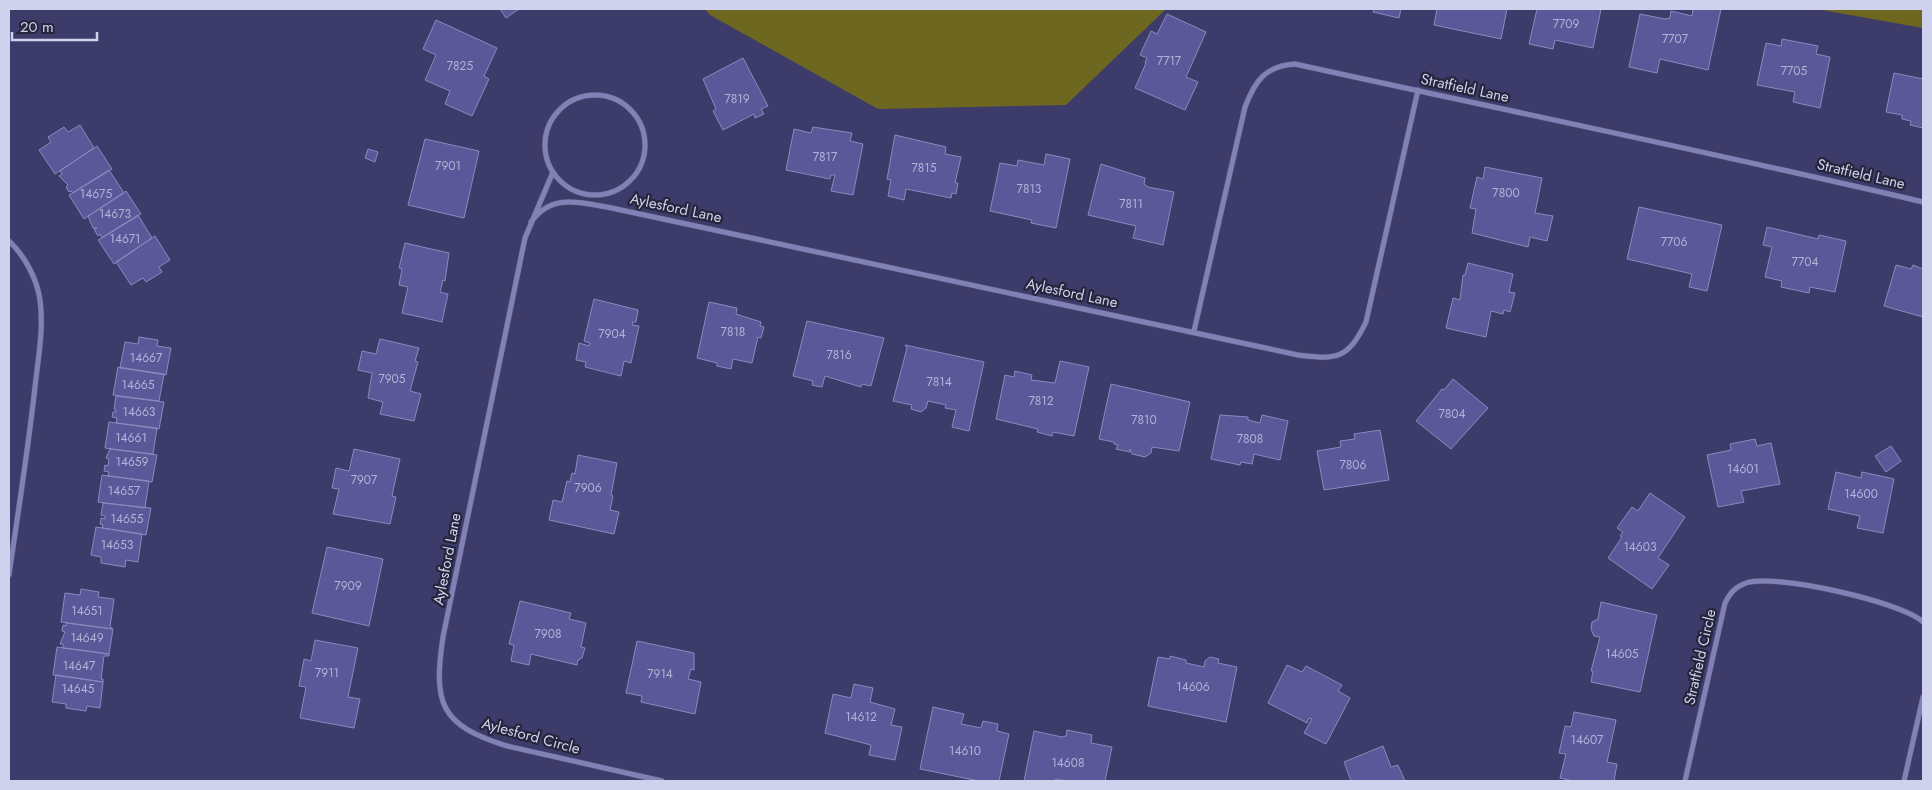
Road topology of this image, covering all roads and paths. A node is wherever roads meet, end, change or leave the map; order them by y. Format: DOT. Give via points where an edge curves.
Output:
graph roads {
  1 [pos="1418,90"];
  2 [pos="553,172"];
  3 [pos="1923,202"];
  4 [pos="531,222"];
  5 [pos="9,241"];
  6 [pos="1194,331"];
  7 [pos="9,575"];
  8 [pos="1923,622"];
  9 [pos="444,637"];
  10 [pos="1923,697"];
  11 [pos="662,781"];
  12 [pos="1685,781"];
  13 [pos="1904,781"];
  1 -- 3 [label="street, Stratfield Lane"];
  1 -- 6 [label="street, Stratfield Lane" via="1295,64 1282,65 1257,81 1245,107"];
  1 -- 6 [label="street, Aylesford Lane" via="1366,322 1352,348 1340,355 1322,358"];
  2 -- 2 [label="street" via="545,145 550,125 558,111 568,103 590,95 605,96 618,100 638,118 646,146 643,162 623,188 595,196 577,192 562,183"];
  2 -- 4 [label="street, Aylesford Lane"];
  4 -- 6 [label="street, Aylesford Lane" via="553,203 607,207"];
  4 -- 9 [label="street, Aylesford Lane" via="525,238"];
  5 -- 7 [label="street" via="23,258 34,280 40,300 41,324 31,425"];
  8 -- 12 [label="street, Stratfield Circle" via="1901,608 1790,581 1748,582 1738,586 1731,591 1722,613"];
  9 -- 11 [label="street, Aylesford Circle" via="439,667 440,695 445,708 461,727 507,746"];
  10 -- 13 [label="street"];
}
